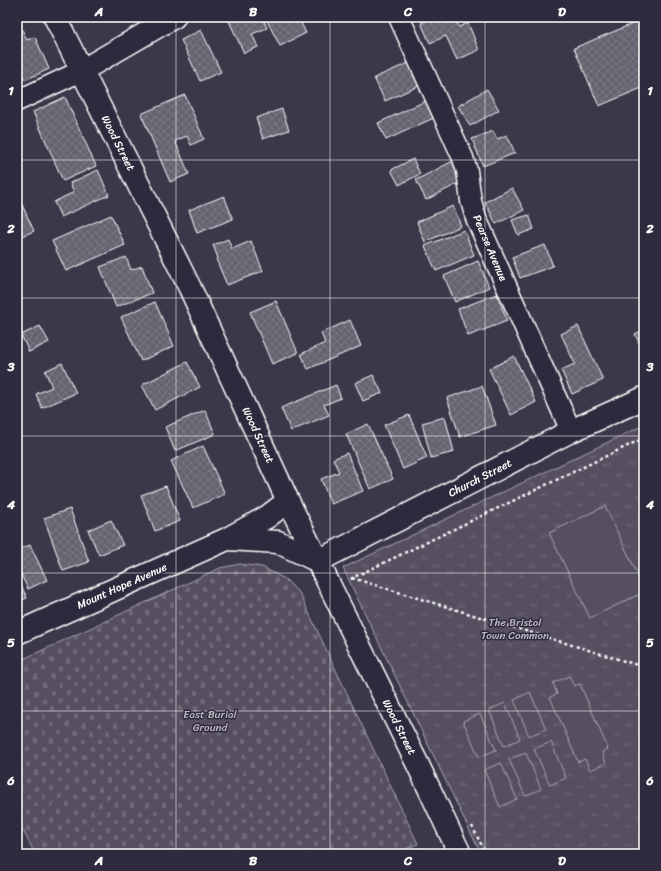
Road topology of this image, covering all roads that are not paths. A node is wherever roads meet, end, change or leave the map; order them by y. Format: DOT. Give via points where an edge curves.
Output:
graph roads {
  1 [pos="55,17"];
  2 [pos="174,17"];
  3 [pos="399,17"];
  4 [pos="81,70"];
  5 [pos="17,101"];
  6 [pos="644,398"];
  7 [pos="571,431"];
  8 [pos="288,501"];
  9 [pos="226,540"];
  10 [pos="318,561"];
  11 [pos="17,633"];
  12 [pos="460,854"];
  1 -- 4 [label="main road, Wood Street"];
  2 -- 4 [label="main road"];
  3 -- 7 [label="street, Pearse Avenue" via="463,158 476,218"];
  4 -- 5 [label="street"];
  4 -- 8 [label="main road, Wood Street" via="187,281"];
  6 -- 7 [label="main road, Church Street"];
  7 -- 10 [label="main road, Church Street"];
  8 -- 9 [label="main road, Mount Hope Avenue" via="268,518"];
  8 -- 10 [label="main road, Wood Street"];
  9 -- 10 [label="main road, Mount Hope Avenue" via="278,542"];
  9 -- 11 [label="main road, Mount Hope Avenue"];
  10 -- 12 [label="main road, Wood Street"];
}
